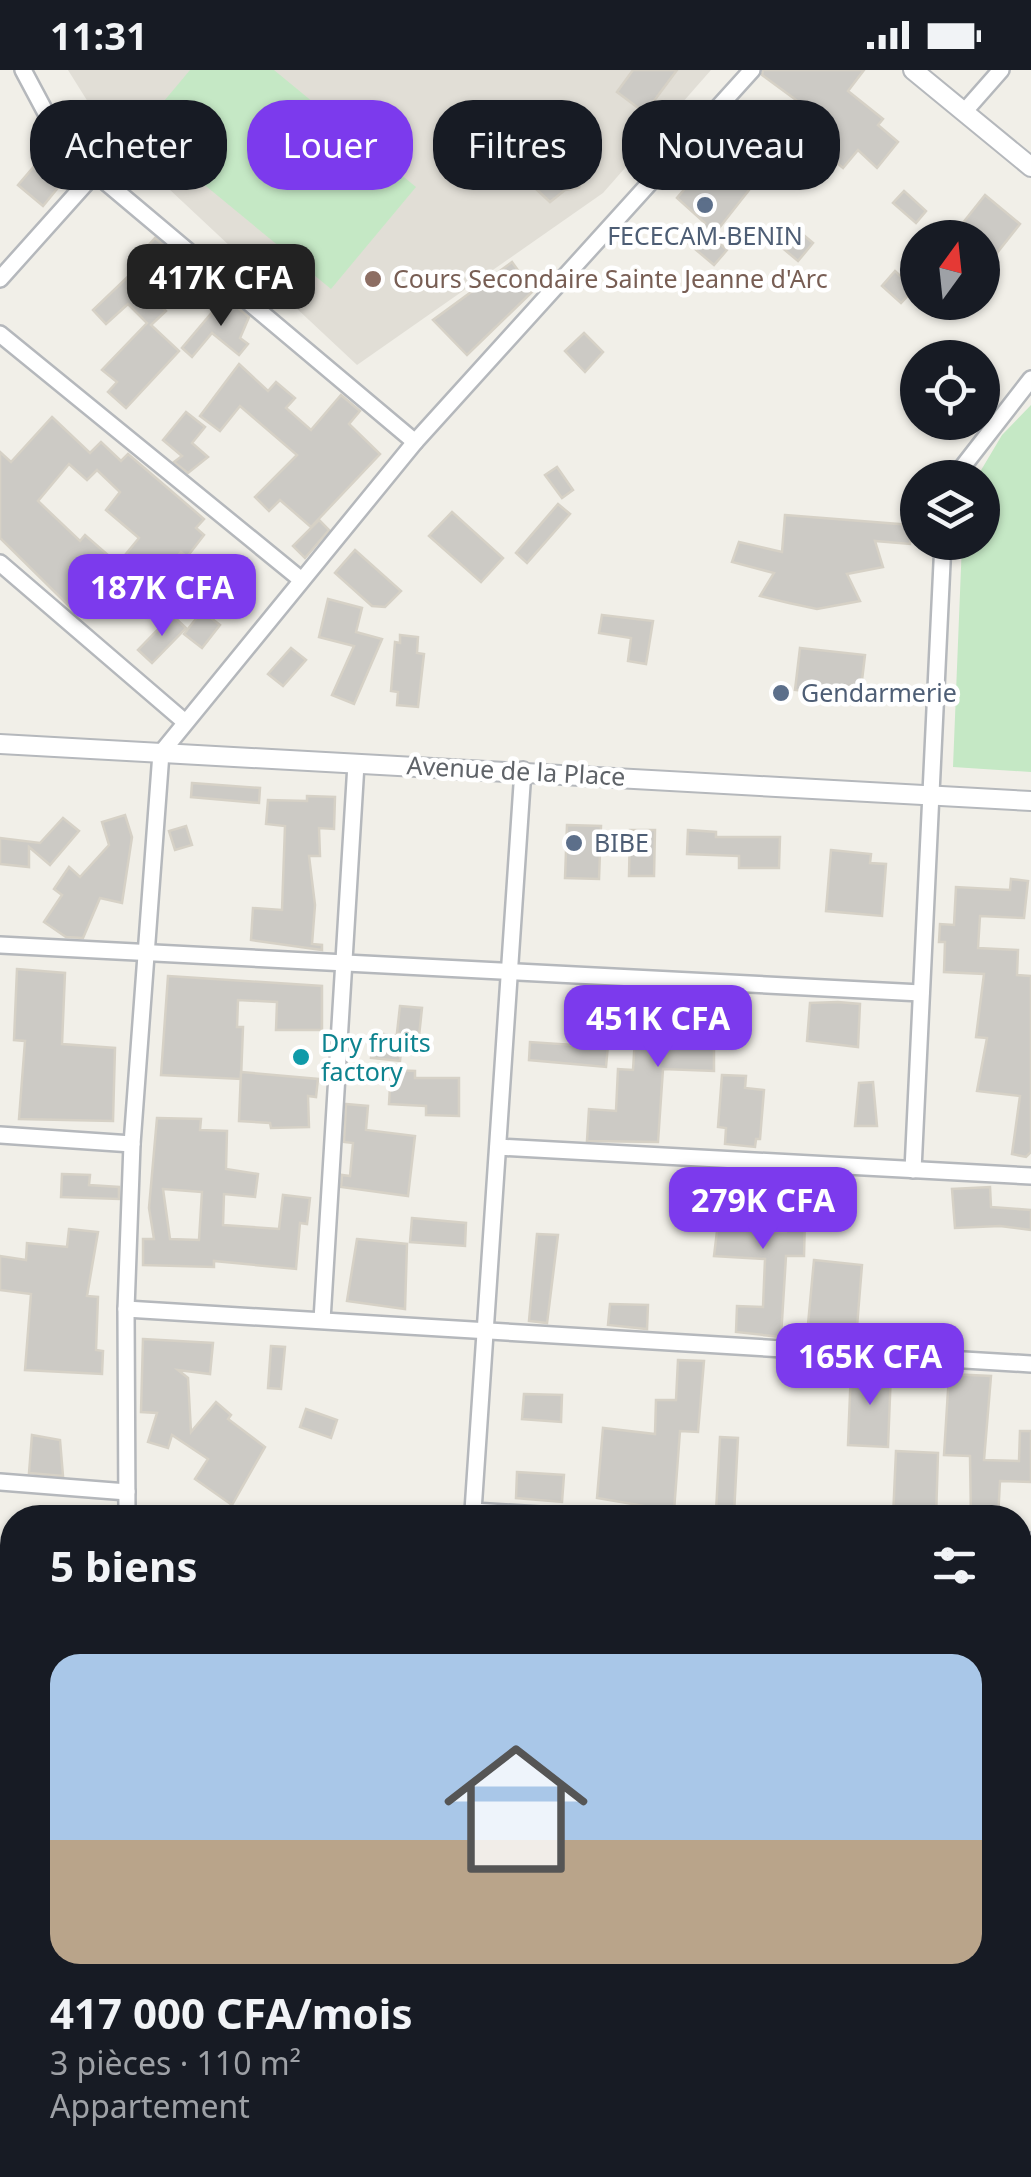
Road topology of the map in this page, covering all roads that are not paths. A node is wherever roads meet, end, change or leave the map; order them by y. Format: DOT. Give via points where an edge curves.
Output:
graph roads {
  1 [pos="23,70"];
  2 [pos="752,70"];
  3 [pos="914,70"];
  4 [pos="1001,70"];
  5 [pos="39,100"];
  6 [pos="964,112"];
  7 [pos="1031,167"];
  8 [pos="80,190"];
  9 [pos="115,190"];
  10 [pos="0,279"];
  11 [pos="0,334"];
  12 [pos="1031,378"];
  13 [pos="415,442"];
  14 [pos="968,460"];
  15 [pos="943,560"];
  16 [pos="0,563"];
  17 [pos="299,578"];
  18 [pos="185,722"];
  19 [pos="0,744"];
  20 [pos="161,752"];
  21 [pos="356,764"];
  22 [pos="524,770"];
  23 [pos="931,796"];
  24 [pos="1031,801"];
  25 [pos="0,945"];
  26 [pos="146,952"];
  27 [pos="345,963"];
  28 [pos="511,969"];
  29 [pos="921,994"];
  30 [pos="0,1135"];
  31 [pos="132,1144"];
  32 [pos="498,1147"];
  33 [pos="913,1170"];
  34 [pos="1031,1176"];
  35 [pos="126,1308"];
  36 [pos="322,1320"];
  37 [pos="485,1328"];
  38 [pos="1031,1364"];
  39 [pos="0,1482"];
  40 [pos="127,1492"];
  41 [pos="127,1505"];
  42 [pos="472,1505"];
  1 -- 5 [label="street"];
  2 -- 13 [label="street"];
  3 -- 6 [label="street"];
  4 -- 6 [label="street"];
  6 -- 7 [label="street"];
  8 -- 10 [label="street"];
  9 -- 13 [label="street"];
  11 -- 17 [label="street"];
  12 -- 14 [label="street"];
  13 -- 17 [label="street"];
  15 -- 23 [label="street"];
  16 -- 18 [label="street"];
  17 -- 18 [label="street"];
  18 -- 20 [label="street"];
  19 -- 20 [label="street, Avenue de la Place"];
  20 -- 21 [label="street, Avenue de la Place"];
  20 -- 26 [label="street"];
  21 -- 22 [label="street, Avenue de la Place"];
  21 -- 27 [label="street"];
  22 -- 23 [label="street, Avenue de la Place"];
  22 -- 28 [label="street"];
  23 -- 24 [label="street, Avenue de la Place"];
  23 -- 29 [label="street"];
  25 -- 26 [label="street"];
  26 -- 27 [label="street"];
  26 -- 31 [label="street"];
  27 -- 28 [label="street"];
  27 -- 36 [label="street"];
  28 -- 29 [label="street"];
  28 -- 32 [label="street"];
  29 -- 33 [label="street"];
  30 -- 31 [label="street"];
  31 -- 35 [label="street"];
  32 -- 33 [label="street"];
  32 -- 37 [label="street"];
  33 -- 34 [label="street"];
  35 -- 36 [label="street"];
  35 -- 40 [label="street"];
  36 -- 37 [label="street"];
  37 -- 38 [label="street"];
  37 -- 42 [label="street"];
  39 -- 40 [label="street"];
  40 -- 41 [label="street"];
}
